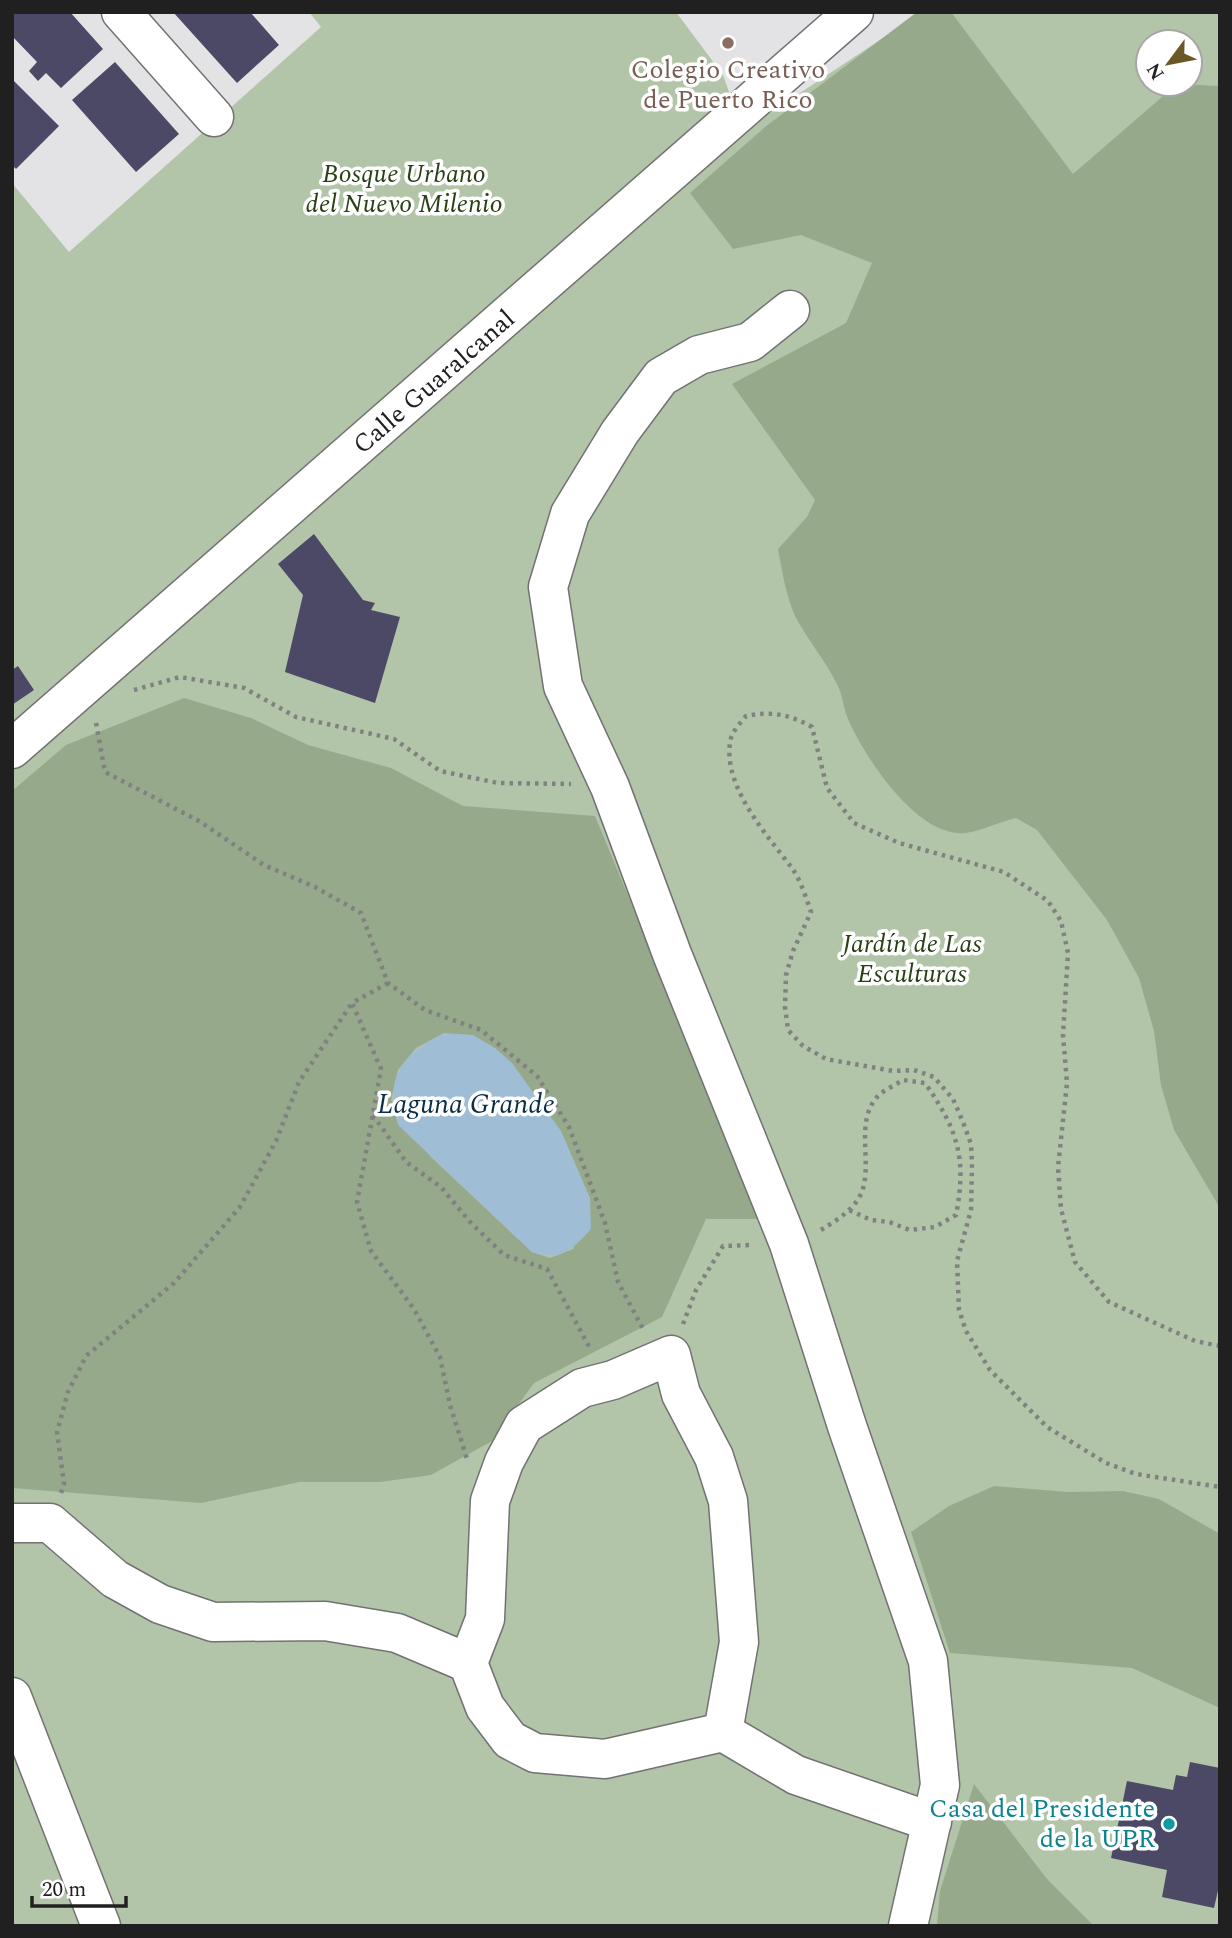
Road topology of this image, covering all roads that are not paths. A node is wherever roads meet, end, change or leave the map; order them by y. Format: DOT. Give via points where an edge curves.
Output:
graph roads {
  1 [pos="121,12"];
  2 [pos="854,12"];
  3 [pos="214,117"];
  4 [pos="790,310"];
  5 [pos="12,748"];
  6 [pos="12,1523"];
  7 [pos="468,1663"];
  8 [pos="12,1697"];
  9 [pos="723,1732"];
  10 [pos="932,1822"];
  11 [pos="101,1926"];
  12 [pos="908,1926"];
  1 -- 3 [label="street"];
  2 -- 5 [label="street, Calle Guaralcanal"];
  4 -- 10 [label="street" via="750,342 699,355 662,377 620,432 570,514 548,587 563,686 610,787 789,1244 928,1661 940,1786"];
  6 -- 7 [label="street" via="50,1523 115,1579 160,1605 202,1619 325,1621 397,1633"];
  7 -- 9 [label="street" via="485,1707 510,1740 535,1753 605,1759"];
  7 -- 9 [label="street" via="485,1619 490,1501 503,1462 524,1424 582,1388 671,1355 681,1394 714,1457 727,1501 739,1642"];
  8 -- 11 [label="street"];
  9 -- 10 [label="street" via="796,1775"];
  10 -- 12 [label="street"];
}
